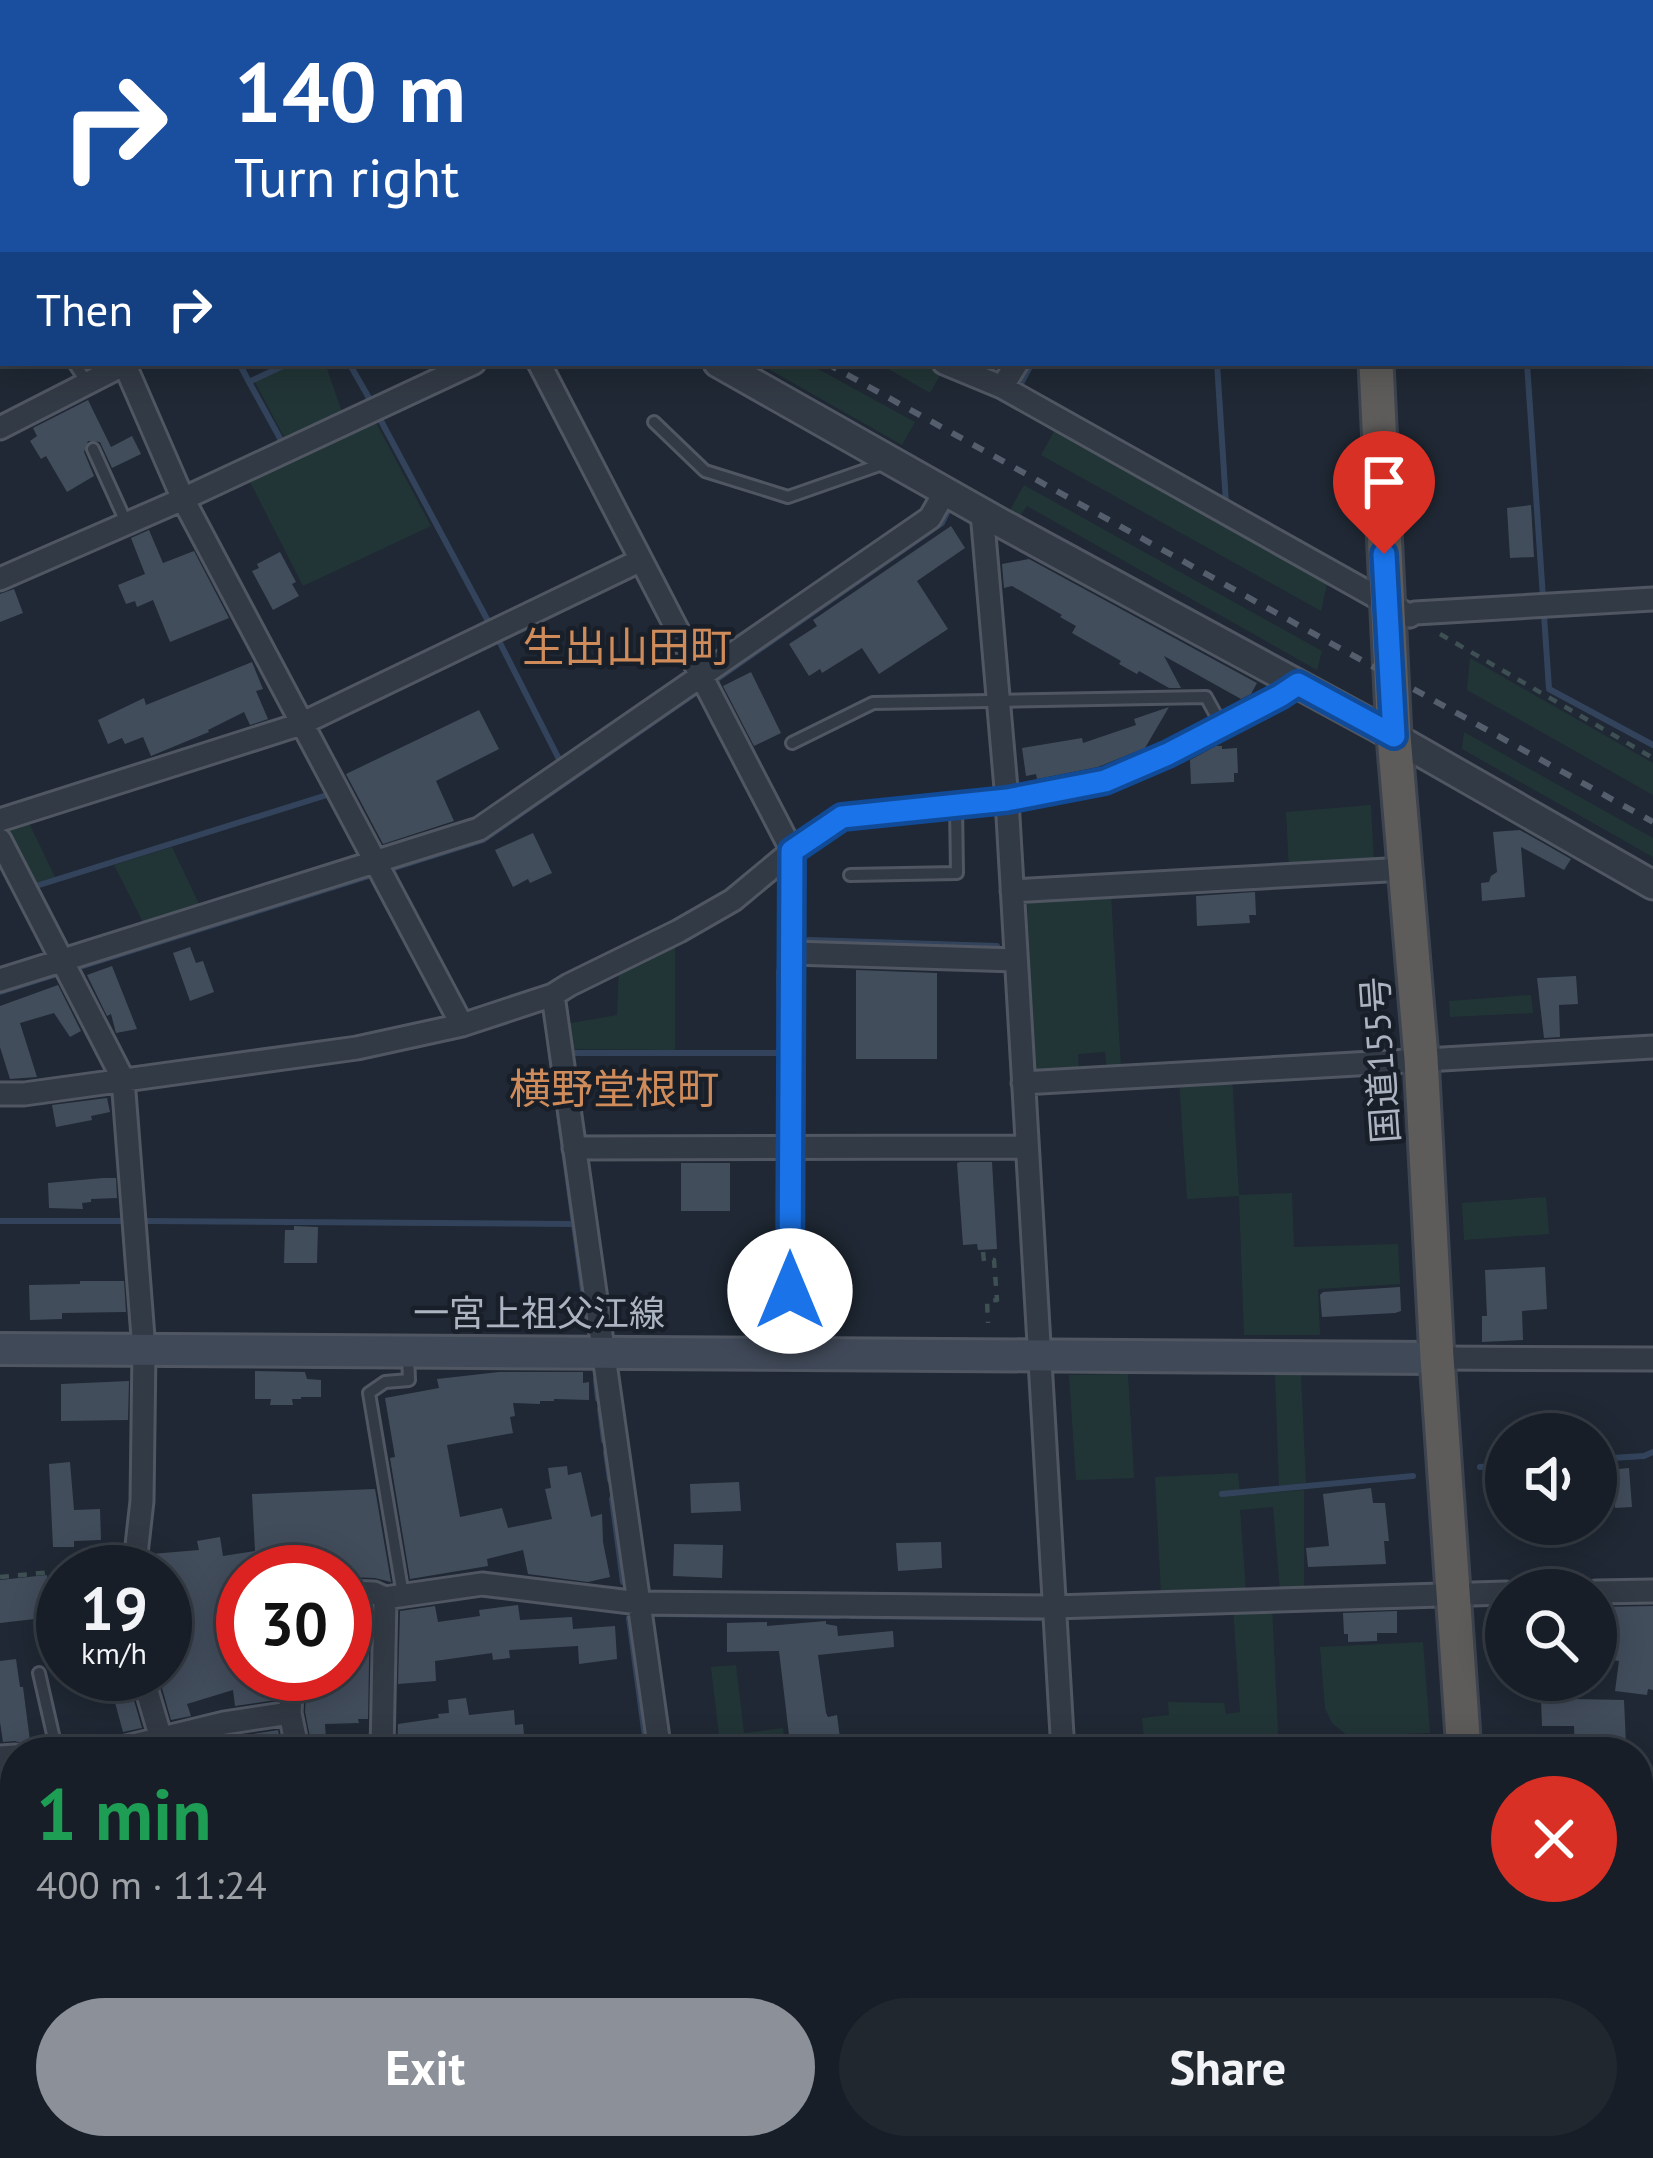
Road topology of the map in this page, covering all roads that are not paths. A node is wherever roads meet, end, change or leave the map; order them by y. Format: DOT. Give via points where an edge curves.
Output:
graph roads {
  1 [pos="76,366"];
  2 [pos="121,366"];
  3 [pos="127,366"];
  4 [pos="468,366"];
  5 [pos="540,366"];
  6 [pos="723,366"];
  7 [pos="951,366"];
  8 [pos="1015,366"];
  9 [pos="1376,366"];
  10 [pos="88,384"];
  11 [pos="1002,387"];
  12 [pos="654,422"];
  13 [pos="0,428"];
  14 [pos="93,449"];
  15 [pos="891,461"];
  16 [pos="945,492"];
  17 [pos="183,499"];
  18 [pos="982,512"];
  19 [pos="127,523"];
  20 [pos="641,560"];
  21 [pos="0,580"];
  22 [pos="1653,599"];
  23 [pos="1398,608"];
  24 [pos="701,676"];
  25 [pos="1298,684"];
  26 [pos="998,700"];
  27 [pos="301,724"];
  28 [pos="1222,726"];
  29 [pos="1394,736"];
  30 [pos="792,743"];
  31 [pos="1007,800"];
  32 [pos="956,805"];
  33 [pos="0,820"];
  34 [pos="0,840"];
  35 [pos="792,851"];
  36 [pos="375,861"];
  37 [pos="1405,869"];
  38 [pos="850,874"];
  39 [pos="1653,885"];
  40 [pos="1012,891"];
  41 [pos="792,953"];
  42 [pos="1016,960"];
  43 [pos="66,968"];
  44 [pos="0,980"];
  45 [pos="553,995"];
  46 [pos="463,1025"];
  47 [pos="1653,1047"];
  48 [pos="1420,1058"];
  49 [pos="123,1079"];
  50 [pos="1023,1083"];
  51 [pos="0,1094"];
  52 [pos="790,1147"];
  53 [pos="1026,1147"];
  54 [pos="574,1148"];
  55 [pos="0,1348"];
  56 [pos="144,1350"];
  57 [pos="408,1352"];
  58 [pos="604,1352"];
  59 [pos="790,1354"];
  60 [pos="1037,1355"];
  61 [pos="1437,1358"];
  62 [pos="1653,1359"];
  63 [pos="137,1545"];
  64 [pos="1653,1591"];
  65 [pos="1617,1592"];
  66 [pos="372,1593"];
  67 [pos="1454,1593"];
  68 [pos="1485,1593"];
  69 [pos="394,1597"];
  70 [pos="639,1603"];
  71 [pos="1054,1606"];
  72 [pos="45,1701"];
  73 [pos="150,1701"];
  74 [pos="291,1701"];
  75 [pos="290,1713"];
  76 [pos="53,1737"];
  77 [pos="160,1737"];
  78 [pos="185,1737"];
  79 [pos="295,1737"];
  80 [pos="383,1737"];
  81 [pos="658,1737"];
  82 [pos="1057,1737"];
  83 [pos="1463,1737"];
  1 -- 10 [label="lane"];
  2 -- 10 [label="street"];
  3 -- 17 [label="street"];
  4 -- 17 [label="street"];
  5 -- 20 [label="street"];
  6 -- 15 [label="street"];
  7 -- 11 [label="street"];
  8 -- 11 [label="street"];
  9 -- 23 [label="highway, 国道155号"];
  10 -- 13 [label="street"];
  11 -- 23 [label="street"];
  12 -- 15 [label="lane" via="705,471 788,497"];
  14 -- 19 [label="lane"];
  15 -- 16 [label="street"];
  16 -- 18 [label="street"];
  16 -- 24 [label="street" via="930,518"];
  17 -- 19 [label="street"];
  17 -- 27 [label="street"];
  18 -- 25 [label="street"];
  18 -- 26 [label="street"];
  19 -- 21 [label="street"];
  20 -- 24 [label="street"];
  20 -- 27 [label="street"];
  22 -- 23 [label="street"];
  23 -- 29 [label="highway, 国道155号"];
  24 -- 35 [label="street"];
  24 -- 36 [label="street" via="479,829"];
  25 -- 28 [label="street"];
  25 -- 29 [label="street"];
  26 -- 28 [label="lane" via="1206,697"];
  26 -- 30 [label="lane" via="873,703"];
  26 -- 31 [label="street"];
  27 -- 33 [label="street"];
  27 -- 36 [label="street"];
  28 -- 31 [label="street" via="1105,781"];
  29 -- 37 [label="highway, 国道155号"];
  29 -- 39 [label="street"];
  31 -- 32 [label="street"];
  31 -- 40 [label="street"];
  32 -- 35 [label="street" via="842,817"];
  32 -- 38 [label="lane" via="957,873"];
  34 -- 43 [label="street"];
  35 -- 41 [label="street"];
  35 -- 45 [label="street" via="733,900"];
  36 -- 43 [label="street"];
  36 -- 46 [label="street"];
  37 -- 40 [label="street"];
  37 -- 48 [label="highway, 国道155号"];
  40 -- 42 [label="street"];
  41 -- 42 [label="street"];
  41 -- 52 [label="street"];
  42 -- 50 [label="street"];
  43 -- 44 [label="street"];
  43 -- 49 [label="street"];
  45 -- 46 [label="street"];
  45 -- 54 [label="street"];
  46 -- 49 [label="street" via="357,1048"];
  47 -- 48 [label="street"];
  48 -- 50 [label="street"];
  48 -- 61 [label="highway, 国道155号"];
  49 -- 51 [label="street"];
  49 -- 56 [label="street"];
  50 -- 53 [label="street"];
  52 -- 53 [label="street"];
  52 -- 54 [label="street"];
  52 -- 59 [label="street"];
  53 -- 60 [label="street"];
  54 -- 58 [label="street"];
  55 -- 56 [label="main road, 一宮上祖父江線"];
  56 -- 57 [label="main road, 一宮上祖父江線"];
  56 -- 63 [label="street"];
  57 -- 58 [label="main road, 一宮上祖父江線"];
  57 -- 69 [label="lane" via="409,1380 369,1393"];
  58 -- 59 [label="main road, 一宮上祖父江線"];
  58 -- 70 [label="street"];
  59 -- 60 [label="main road, 一宮上祖父江線"];
  60 -- 61 [label="main road, 一宮上祖父江線"];
  60 -- 71 [label="street"];
  61 -- 62 [label="street"];
  61 -- 67 [label="highway, 国道155号"];
  64 -- 65 [label="street"];
  66 -- 69 [label="street"];
  67 -- 68 [label="street"];
  67 -- 71 [label="street"];
  67 -- 83 [label="highway, 国道155号"];
  69 -- 70 [label="street" via="482,1583"];
  69 -- 80 [label="street"];
  70 -- 71 [label="street"];
  70 -- 81 [label="street"];
  71 -- 82 [label="street"];
  72 -- 76 [label="lane"];
  73 -- 77 [label="street"];
  74 -- 75 [label="street"];
  75 -- 78 [label="street"];
  75 -- 79 [label="street"];
}
